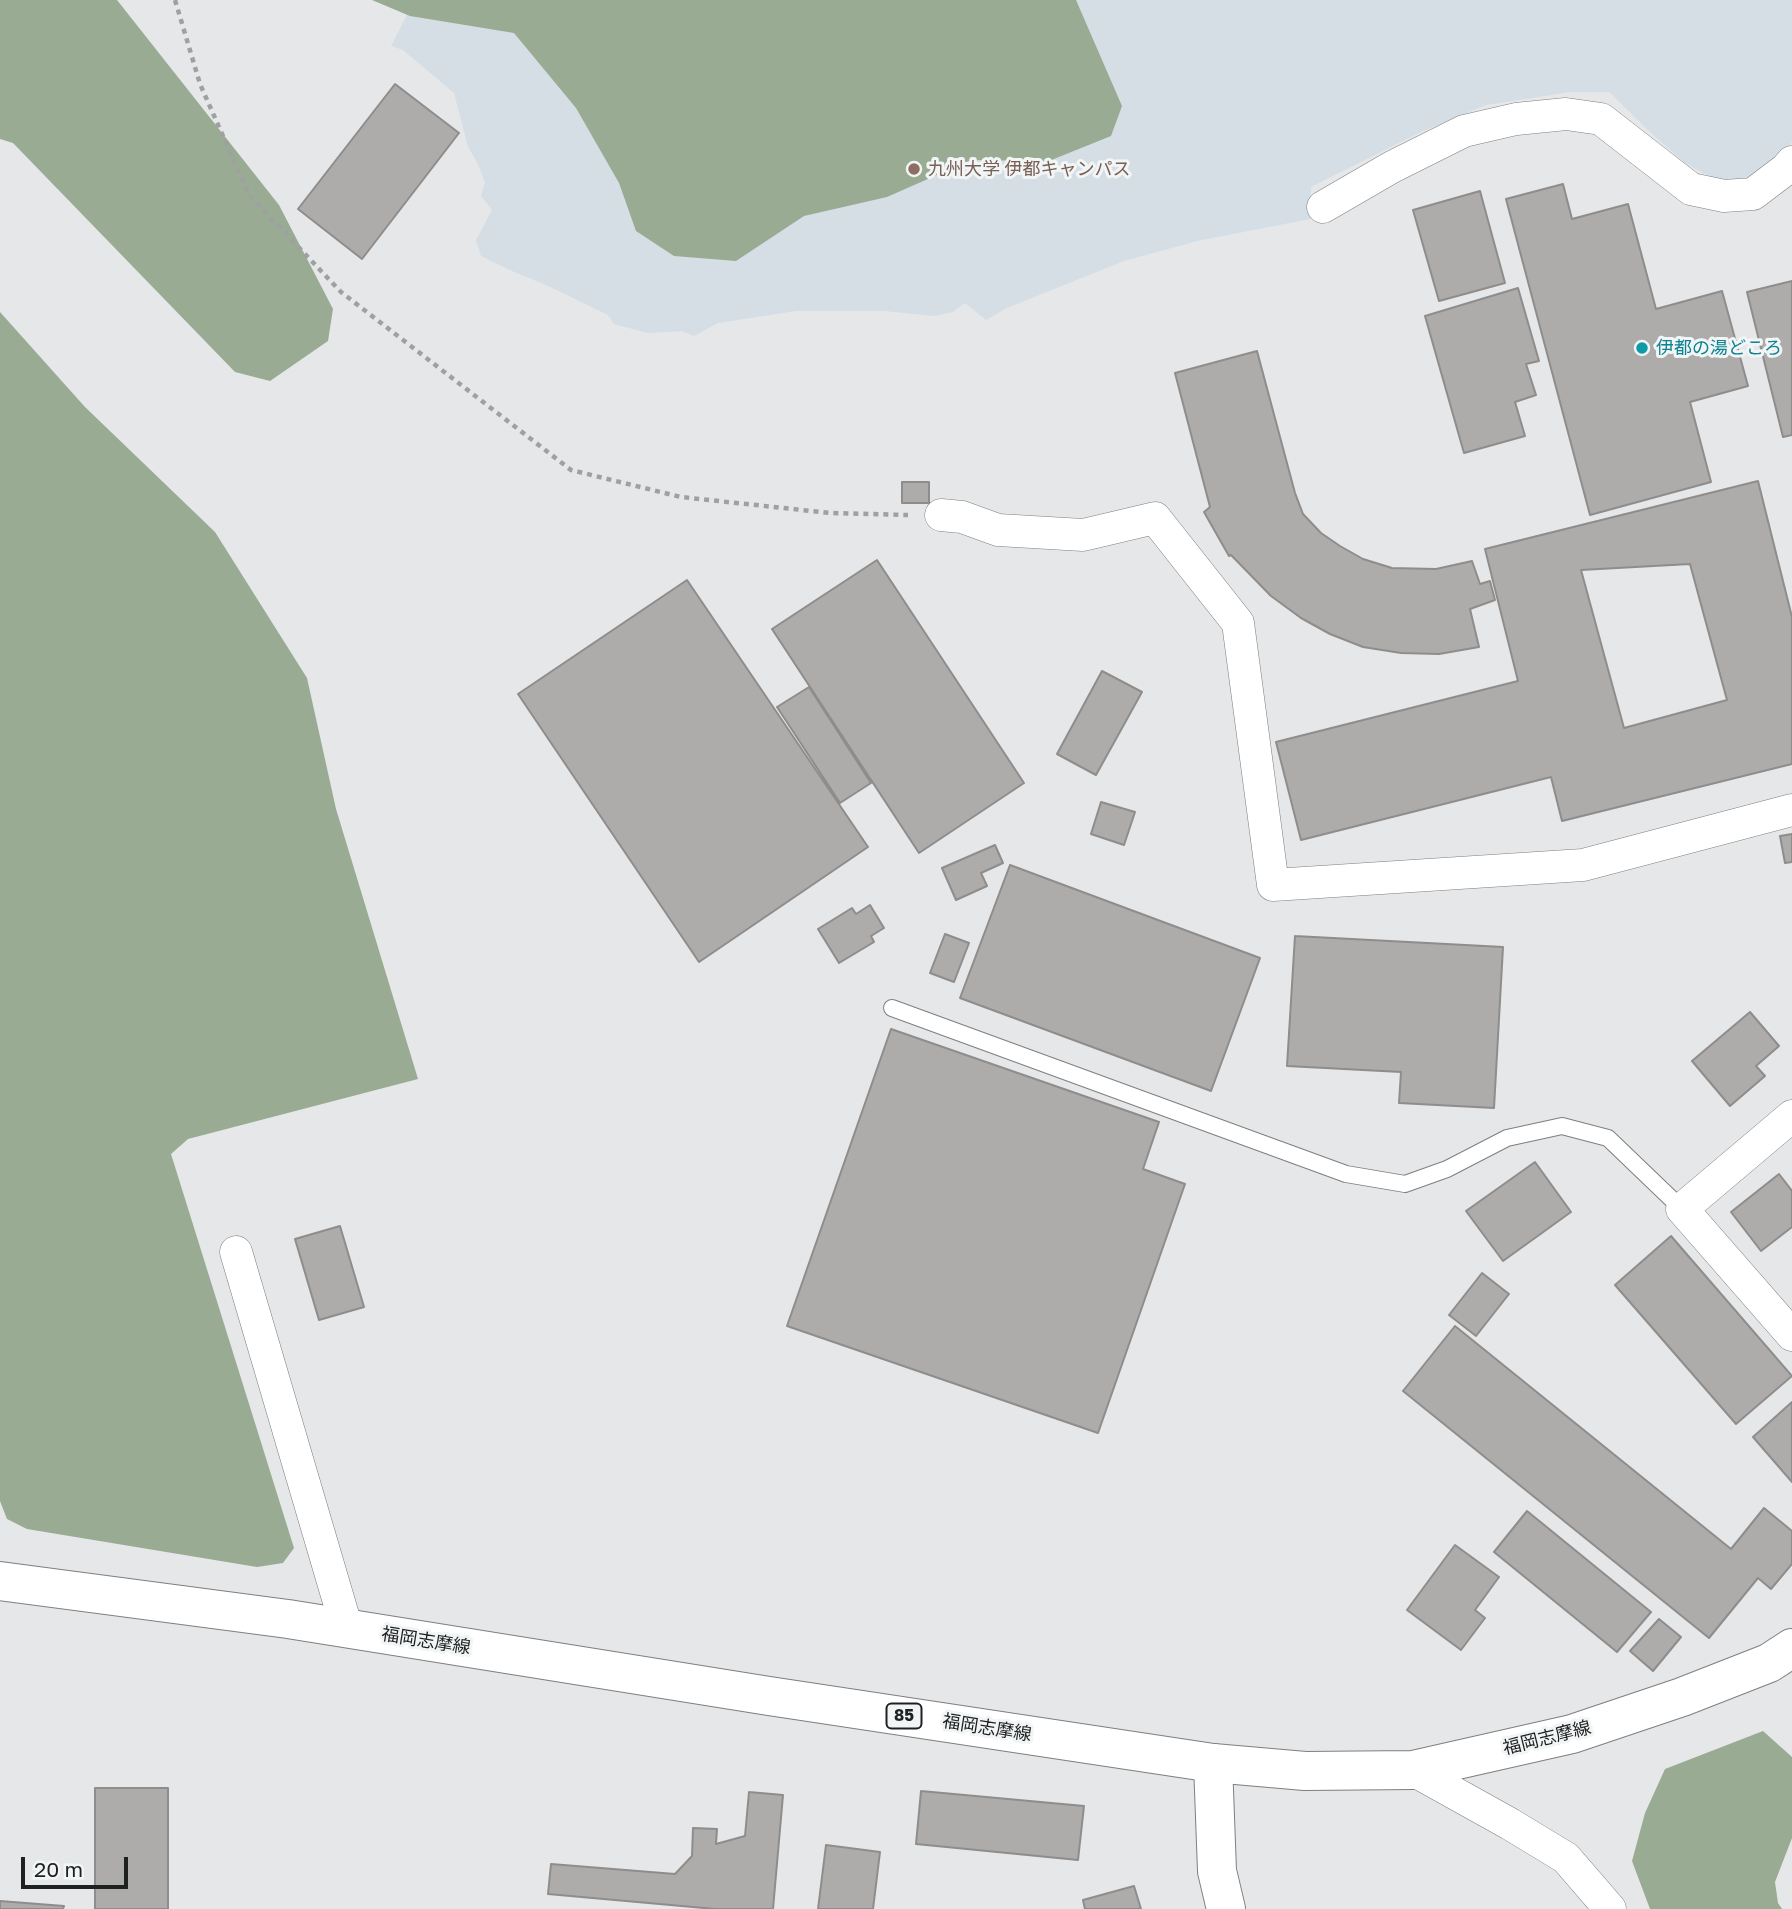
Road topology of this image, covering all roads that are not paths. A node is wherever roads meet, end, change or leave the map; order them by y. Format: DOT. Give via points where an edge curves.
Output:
graph roads {
  1 [pos="1792,162"];
  2 [pos="1324,208"];
  3 [pos="941,515"];
  4 [pos="1792,810"];
  5 [pos="892,1008"];
  6 [pos="1792,1116"];
  7 [pos="1682,1209"];
  8 [pos="236,1252"];
  9 [pos="1792,1335"];
  10 [pos="0,1581"];
  11 [pos="347,1629"];
  12 [pos="1792,1649"];
  13 [pos="1213,1763"];
  14 [pos="1413,1770"];
  15 [pos="1226,1909"];
  16 [pos="1610,1909"];
  1 -- 2 [label="street" via="1753,194 1691,189 1601,119 1566,114 1464,131"];
  3 -- 4 [label="street" via="998,530 1083,535 1155,518 1238,623 1273,885 1583,865"];
  5 -- 7 [label="lane" via="1346,1174 1405,1184 1447,1169 1507,1138 1562,1126 1608,1138"];
  6 -- 7 [label="street"];
  7 -- 9 [label="street"];
  8 -- 11 [label="street"];
  10 -- 11 [label="main road, 福岡志摩線 / 85"];
  11 -- 13 [label="main road, 福岡志摩線 / 85"];
  12 -- 14 [label="main road, 福岡志摩線 / 85" via="1769,1663 1682,1697 1572,1734"];
  13 -- 14 [label="main road, 福岡志摩線 / 85" via="1305,1771"];
  13 -- 15 [label="main road" via="1217,1871"];
  14 -- 16 [label="street" via="1566,1858"];
}
